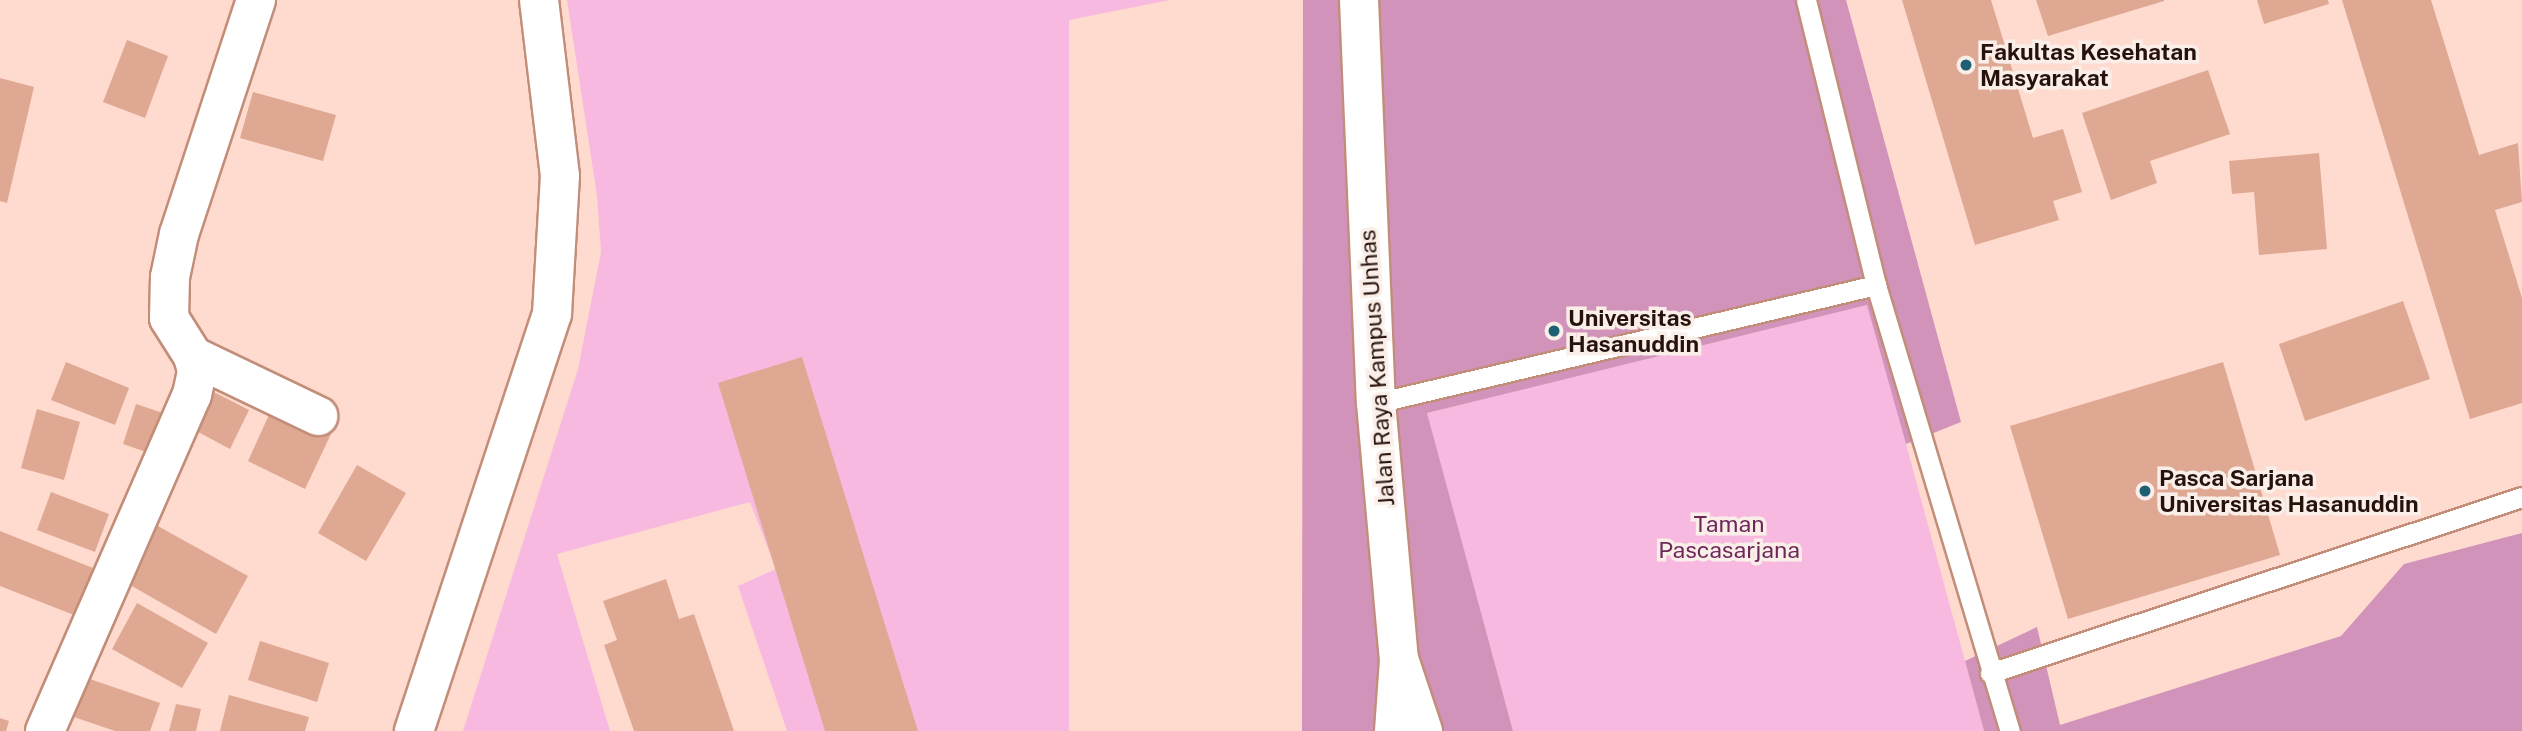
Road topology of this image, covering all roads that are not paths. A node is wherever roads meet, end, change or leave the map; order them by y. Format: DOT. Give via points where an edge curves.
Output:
graph roads {
  1 [pos="256,0"];
  2 [pos="539,0"];
  3 [pos="1359,0"];
  4 [pos="1806,0"];
  5 [pos="1876,285"];
  6 [pos="193,356"];
  7 [pos="1376,403"];
  8 [pos="318,416"];
  9 [pos="2522,497"];
  10 [pos="1399,659"];
  11 [pos="1990,673"];
  12 [pos="45,731"];
  13 [pos="414,731"];
  14 [pos="1394,731"];
  15 [pos="1423,731"];
  16 [pos="2010,731"];
  1 -- 6 [label="street" via="210,133 170,277 169,317"];
  2 -- 13 [label="street" via="559,176 552,314"];
  3 -- 7 [label="street, Jalan Raya Kampus Unhas"];
  4 -- 5 [label="lane"];
  5 -- 7 [label="lane"];
  5 -- 11 [label="lane"];
  6 -- 8 [label="street"];
  6 -- 12 [label="street" via="197,371 192,395"];
  7 -- 10 [label="street, Jalan Raya Kampus Unhas"];
  9 -- 11 [label="lane"];
  10 -- 14 [label="street"];
  10 -- 15 [label="street, Jalan Raya Kampus Unhas"];
  11 -- 16 [label="lane"];
}
